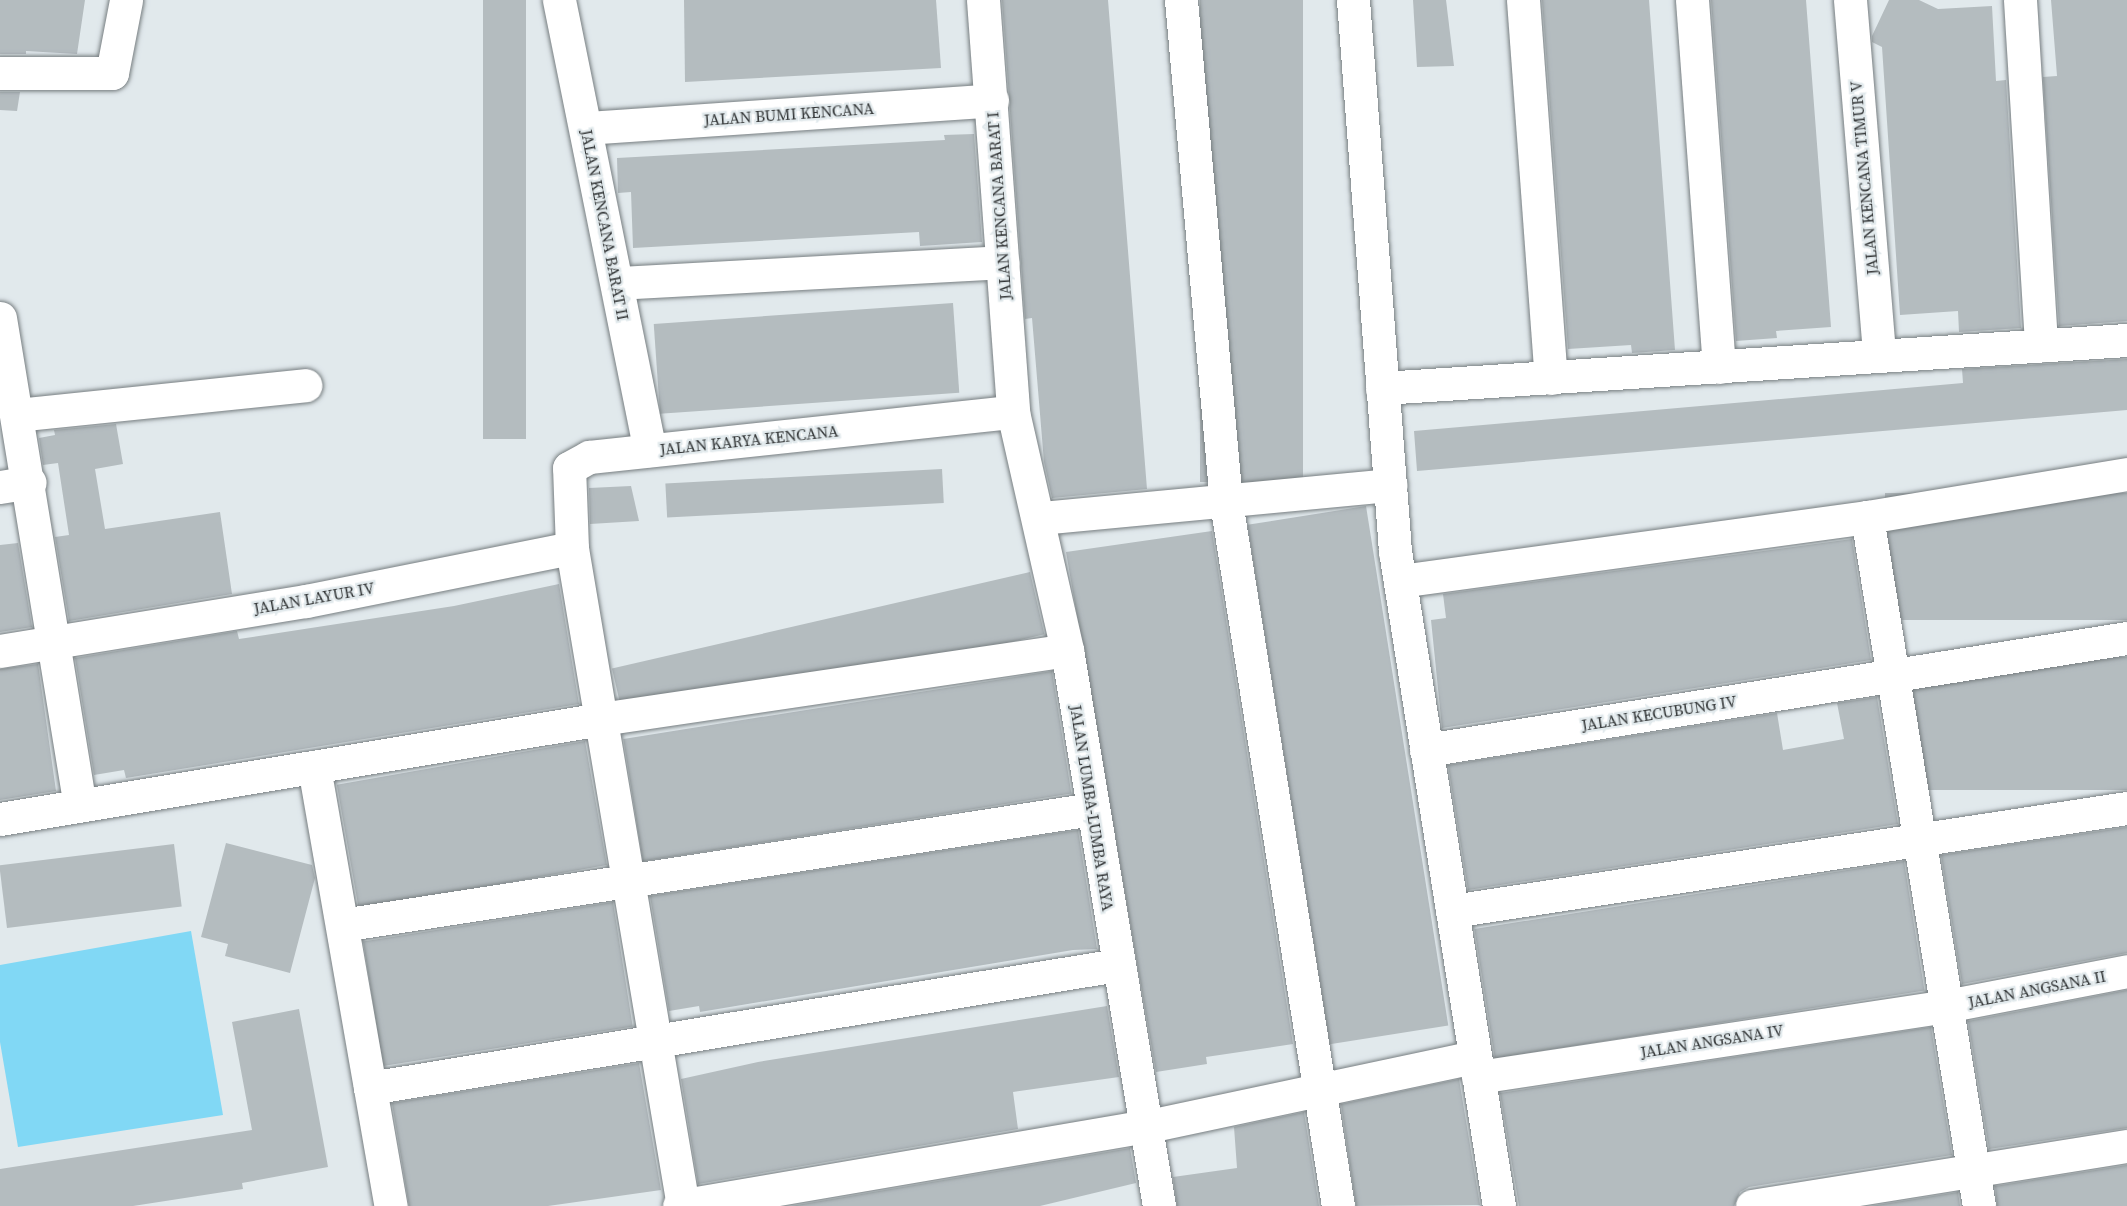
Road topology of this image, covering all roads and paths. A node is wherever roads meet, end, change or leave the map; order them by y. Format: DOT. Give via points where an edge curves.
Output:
graph roads {
  1 [pos="126,0"];
  2 [pos="559,0"];
  3 [pos="983,0"];
  4 [pos="1181,0"];
  5 [pos="1353,0"];
  6 [pos="1523,0"];
  7 [pos="1692,0"];
  8 [pos="1850,0"];
  9 [pos="2020,0"];
  10 [pos="0,73"];
  11 [pos="992,100"];
  12 [pos="586,128"];
  13 [pos="1002,262"];
  14 [pos="618,283"];
  15 [pos="0,318"];
  16 [pos="0,323"];
  17 [pos="2127,340"];
  18 [pos="2041,345"];
  19 [pos="1879,356"];
  20 [pos="1719,367"];
  21 [pos="1551,378"];
  22 [pos="305,385"];
  23 [pos="1382,388"];
  24 [pos="1013,412"];
  25 [pos="17,416"];
  26 [pos="650,450"];
  27 [pos="2127,474"];
  28 [pos="15,485"];
  29 [pos="1390,485"];
  30 [pos="1226,502"];
  31 [pos="1867,517"];
  32 [pos="1040,518"];
  33 [pos="572,548"];
  34 [pos="1400,581"];
  35 [pos="2127,639"];
  36 [pos="56,642"];
  37 [pos="1067,650"];
  38 [pos="0,651"];
  39 [pos="1893,676"];
  40 [pos="601,719"];
  41 [pos="1426,750"];
  42 [pos="314,767"];
  43 [pos="80,805"];
  44 [pos="2127,808"];
  45 [pos="1092,810"];
  46 [pos="0,819"];
  47 [pos="1919,839"];
  48 [pos="629,880"];
  49 [pos="1452,911"];
  50 [pos="342,925"];
  51 [pos="1117,965"];
  52 [pos="2127,972"];
  53 [pos="1946,1006"];
  54 [pos="657,1041"];
  55 [pos="1476,1067"];
  56 [pos="370,1088"];
  57 [pos="1319,1089"];
  58 [pos="1149,1126"];
  59 [pos="2127,1146"];
  60 [pos="1974,1172"];
  61 [pos="391,1206"];
  62 [pos="682,1206"];
  63 [pos="1159,1206"];
  64 [pos="1338,1206"];
  65 [pos="1499,1206"];
  66 [pos="1752,1206"];
  67 [pos="1979,1206"];
  1 -- 10 [label="street" via="112,73"];
  2 -- 12 [label="street, JALAN KENCANA BARAT II"];
  3 -- 11 [label="street, JALAN KENCANA BARAT I"];
  4 -- 30 [label="street"];
  5 -- 23 [label="street"];
  6 -- 21 [label="street"];
  7 -- 20 [label="street"];
  8 -- 19 [label="street, JALAN KENCANA TIMUR V"];
  9 -- 18 [label="street"];
  11 -- 12 [label="street, JALAN BUMI KENCANA"];
  11 -- 13 [label="street, JALAN KENCANA BARAT I"];
  12 -- 14 [label="street, JALAN KENCANA BARAT II"];
  13 -- 14 [label="street"];
  13 -- 24 [label="street, JALAN KENCANA BARAT I"];
  14 -- 26 [label="street, JALAN KENCANA BARAT II"];
  15 -- 16 [label="street"];
  16 -- 25 [label="street"];
  17 -- 18 [label="street"];
  18 -- 19 [label="street"];
  19 -- 20 [label="street"];
  20 -- 21 [label="street"];
  21 -- 23 [label="street"];
  22 -- 25 [label="street"];
  23 -- 29 [label="street"];
  24 -- 26 [label="street, JALAN KARYA KENCANA"];
  24 -- 32 [label="street, JALAN LUMBA-LUMBA RAYA"];
  25 -- 28 [label="street"];
  26 -- 33 [label="street, JALAN KARYA KENCANA" via="589,457 569,468"];
  27 -- 31 [label="street"];
  28 -- 36 [label="street"];
  29 -- 30 [label="street"];
  29 -- 34 [label="street"];
  30 -- 32 [label="street"];
  30 -- 57 [label="street"];
  31 -- 34 [label="street"];
  31 -- 39 [label="street"];
  32 -- 37 [label="street, JALAN LUMBA-LUMBA RAYA"];
  33 -- 36 [label="street, JALAN LAYUR IV" via="306,601"];
  33 -- 40 [label="street"];
  34 -- 41 [label="street"];
  35 -- 39 [label="street, JALAN KECUBUNG IV"];
  36 -- 38 [label="street, JALAN LAYUR IV"];
  36 -- 43 [label="street"];
  37 -- 40 [label="street"];
  37 -- 45 [label="street, JALAN LUMBA-LUMBA RAYA"];
  39 -- 41 [label="street, JALAN KECUBUNG IV"];
  39 -- 47 [label="street"];
  40 -- 42 [label="street"];
  40 -- 48 [label="street"];
  41 -- 49 [label="street"];
  42 -- 43 [label="street"];
  42 -- 50 [label="street"];
  43 -- 46 [label="street"];
  44 -- 47 [label="street"];
  45 -- 48 [label="street"];
  45 -- 51 [label="street, JALAN LUMBA-LUMBA RAYA"];
  47 -- 49 [label="street"];
  47 -- 53 [label="street"];
  48 -- 50 [label="street"];
  48 -- 54 [label="street"];
  49 -- 55 [label="street"];
  50 -- 56 [label="street"];
  51 -- 54 [label="street"];
  51 -- 58 [label="street, JALAN LUMBA-LUMBA RAYA"];
  52 -- 53 [label="street, JALAN ANGSANA II"];
  53 -- 55 [label="street, JALAN ANGSANA IV"];
  53 -- 60 [label="street"];
  54 -- 56 [label="street"];
  54 -- 62 [label="street"];
  55 -- 57 [label="street, JALAN ANGSANA IV"];
  55 -- 65 [label="street"];
  56 -- 61 [label="street"];
  57 -- 58 [label="street, JALAN ANGSANA IV"];
  57 -- 64 [label="street"];
  58 -- 62 [label="street, JALAN ANGSANA IV"];
  58 -- 63 [label="street, JALAN LUMBA-LUMBA RAYA"];
  59 -- 60 [label="street"];
  60 -- 66 [label="street"];
  60 -- 67 [label="street"];
}
